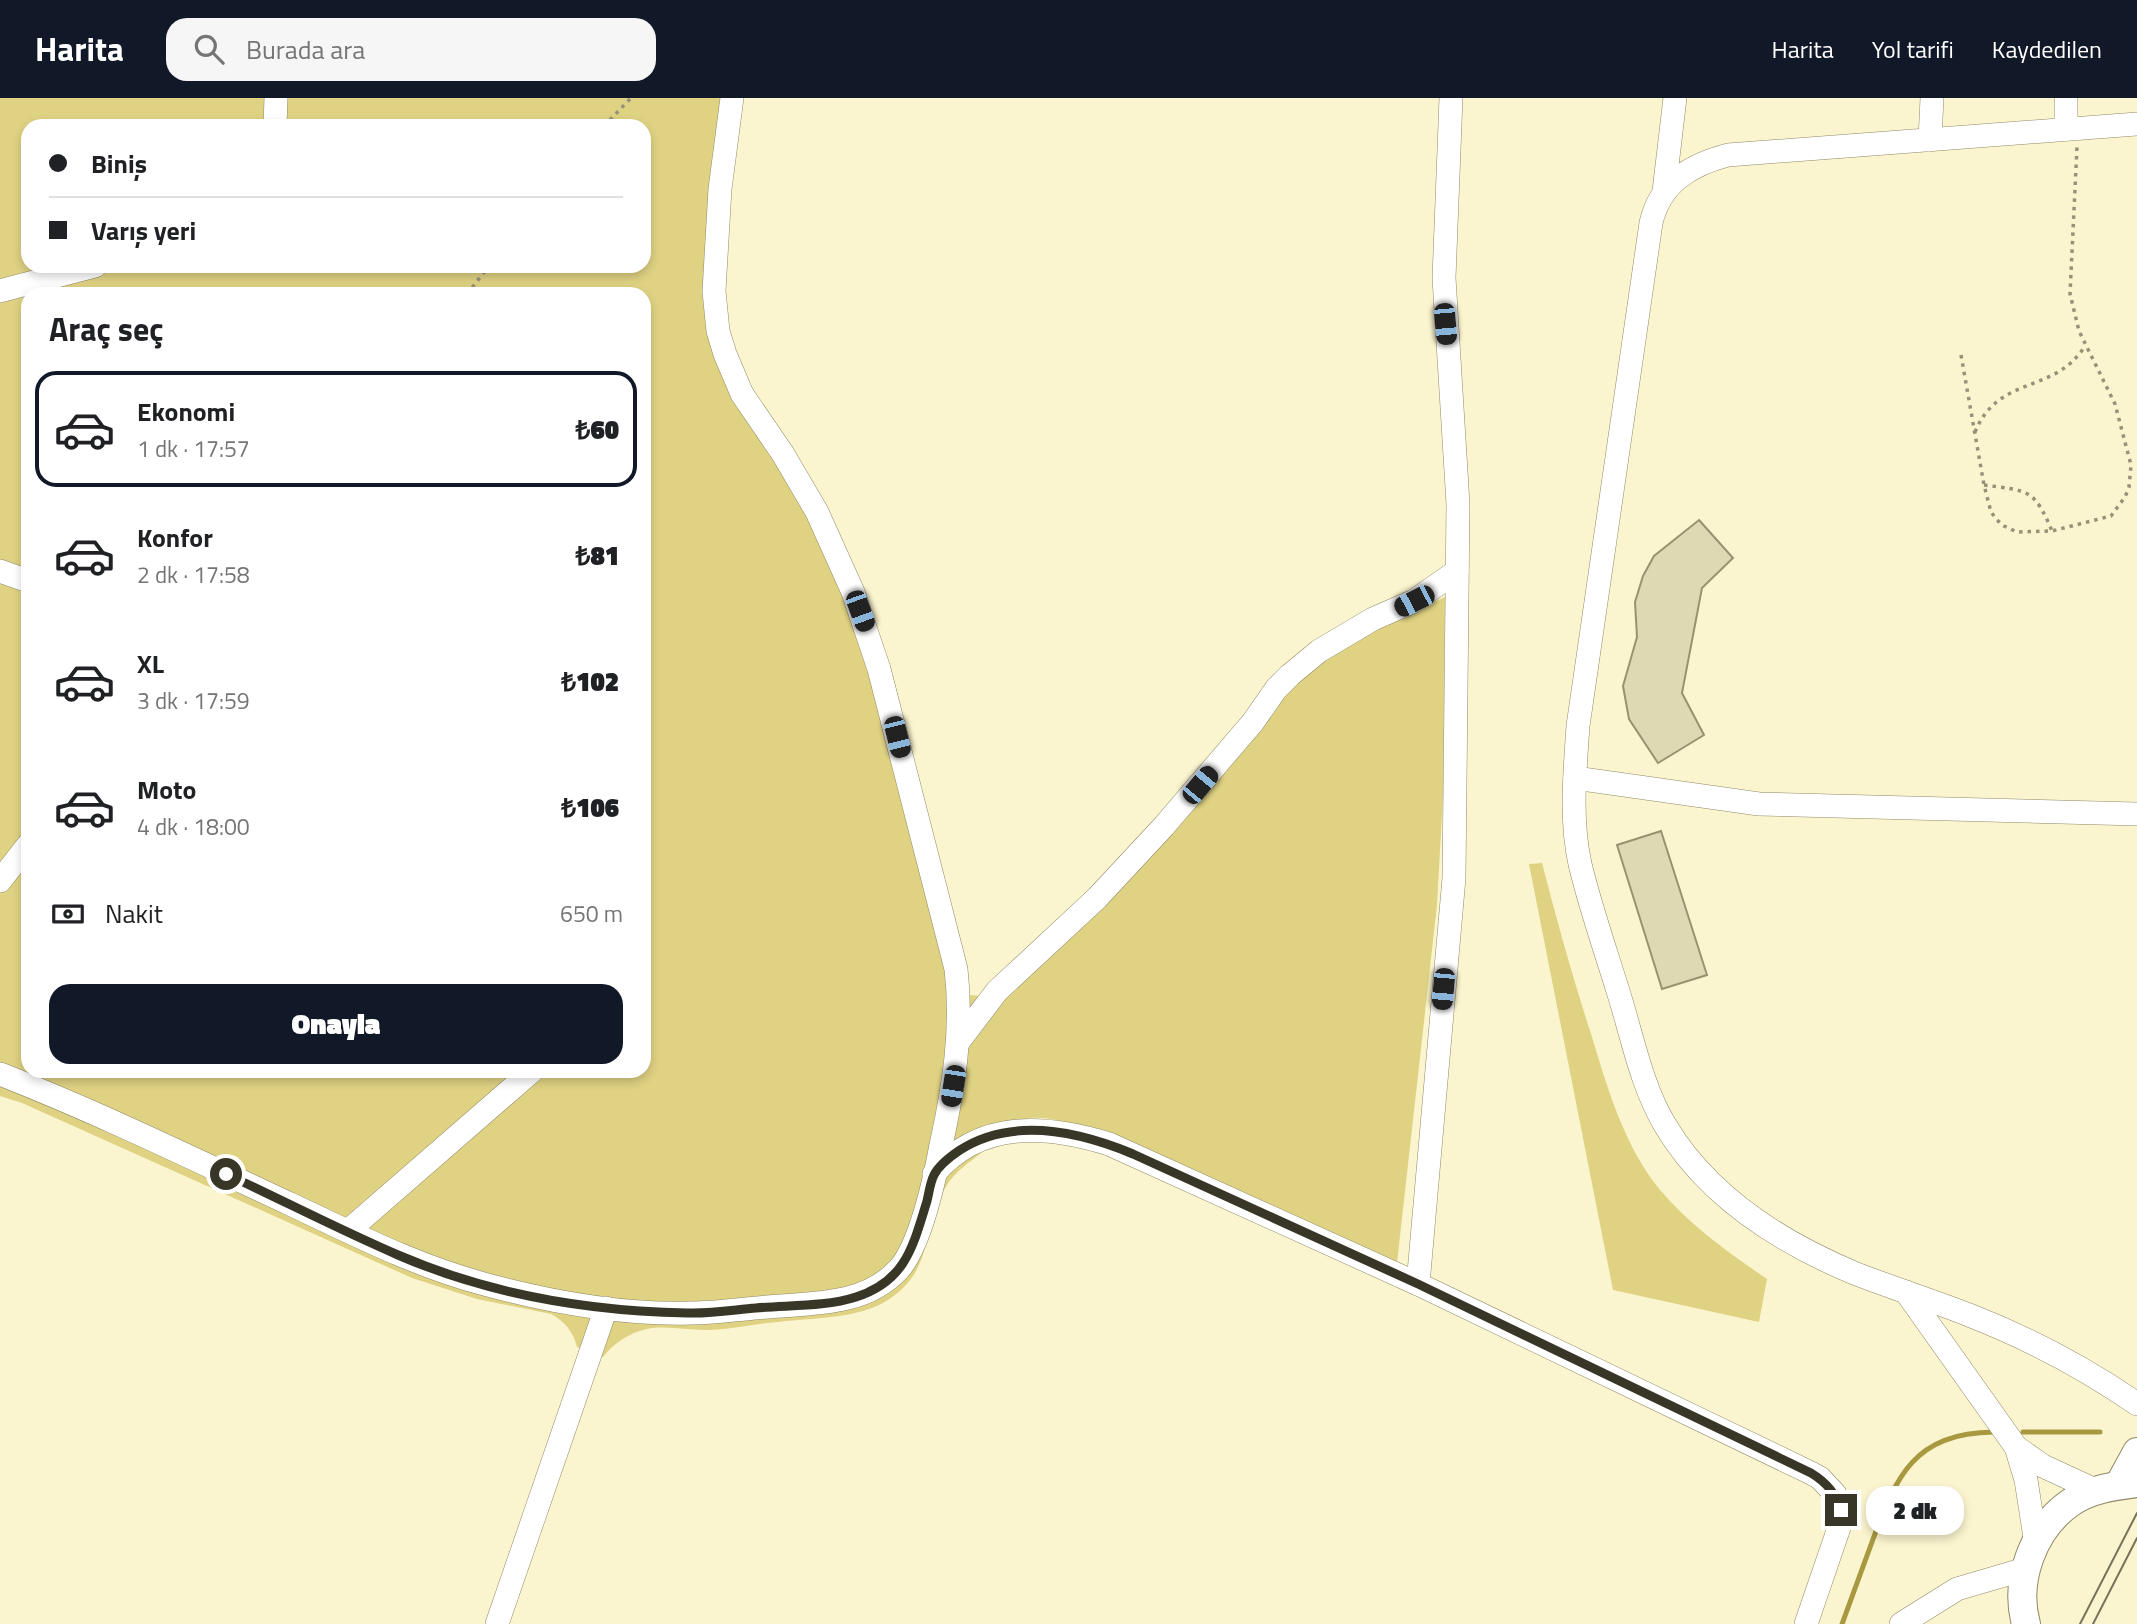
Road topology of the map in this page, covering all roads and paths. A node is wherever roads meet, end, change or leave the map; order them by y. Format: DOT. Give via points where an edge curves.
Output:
graph roads {
  1 [pos="276,98"];
  2 [pos="631,98"];
  3 [pos="732,98"];
  4 [pos="1451,98"];
  5 [pos="1675,98"];
  6 [pos="1932,98"];
  7 [pos="2066,98"];
  8 [pos="275,119"];
  9 [pos="611,119"];
  10 [pos="2137,124"];
  11 [pos="2072,129"];
  12 [pos="1930,140"];
  13 [pos="1664,191"];
  14 [pos="68,273"];
  15 [pos="484,273"];
  16 [pos="472,287"];
  17 [pos="0,291"];
  18 [pos="2085,346"];
  19 [pos="1961,355"];
  20 [pos="1974,434"];
  21 [pos="1984,485"];
  22 [pos="2052,531"];
  23 [pos="0,570"];
  24 [pos="1457,571"];
  25 [pos="21,578"];
  26 [pos="1575,778"];
  27 [pos="2137,814"];
  28 [pos="21,854"];
  29 [pos="0,881"];
  30 [pos="959,1041"];
  31 [pos="0,1074"];
  32 [pos="524,1078"];
  33 [pos="934,1175"];
  34 [pos="348,1231"];
  35 [pos="1418,1284"];
  36 [pos="1906,1292"];
  37 [pos="606,1308"];
  38 [pos="2137,1404"];
  39 [pos="2016,1447"];
  40 [pos="2137,1452"];
  41 [pos="2118,1486"];
  42 [pos="2030,1556"];
  43 [pos="497,1624"];
  44 [pos="1806,1624"];
  45 [pos="1901,1624"];
  46 [pos="2026,1624"];
  1 -- 8 [label="street"];
  2 -- 9 [label="path"];
  3 -- 30 [label="street" via="715,265 718,331 742,394 822,522 867,630 951,944 959,993"];
  4 -- 24 [label="street" via="1444,278 1457,463"];
  5 -- 13 [label="street"];
  6 -- 12 [label="street"];
  7 -- 11 [label="street"];
  10 -- 11 [label="street"];
  11 -- 12 [label="street"];
  11 -- 18 [label="path" via="2070,294"];
  12 -- 13 [label="street" via="1728,155 1685,172"];
  13 -- 26 [label="street" via="1651,223 1578,726"];
  14 -- 17 [label="street"];
  15 -- 16 [label="path"];
  18 -- 20 [label="path" via="2063,371 2000,398 1984,414"];
  18 -- 22 [label="path" via="2119,416 2131,465 2129,487 2111,516"];
  19 -- 20 [label="path"];
  20 -- 21 [label="path"];
  21 -- 22 [label="path" via="2033,496"];
  21 -- 22 [label="path" via="1992,512 2004,526 2017,532"];
  23 -- 25 [label="street"];
  24 -- 30 [label="street" via="1414,601 1335,641 1290,675 1164,826 1097,898 997,991"];
  24 -- 35 [label="street" via="1454,878"];
  26 -- 27 [label="street" via="1759,804"];
  26 -- 36 [label="street" via="1579,862 1645,1081 1676,1142 1723,1195 1773,1231 1826,1260"];
  28 -- 29 [label="street"];
  30 -- 33 [label="street"];
  31 -- 34 [label="street" via="80,1106"];
  32 -- 34 [label="street"];
  33 -- 35 [label="street" via="955,1153 992,1136 1043,1130 1084,1136"];
  33 -- 37 [label="street" via="909,1257 891,1278 857,1297 690,1313"];
  34 -- 37 [label="street" via="398,1255 481,1283"];
  35 -- 44 [label="street" via="1820,1478 1835,1494 1842,1519"];
  36 -- 38 [label="street" via="2046,1350"];
  36 -- 39 [label="street"];
  37 -- 43 [label="street"];
  39 -- 41 [label="street" via="2043,1466"];
  39 -- 42 [label="street" via="2026,1479"];
  40 -- 41 [label="main road"];
  41 -- 42 [label="main road" via="2070,1503 2042,1532"];
  42 -- 45 [label="street" via="1957,1589"];
  42 -- 46 [label="main road" via="2021,1609"];
}
